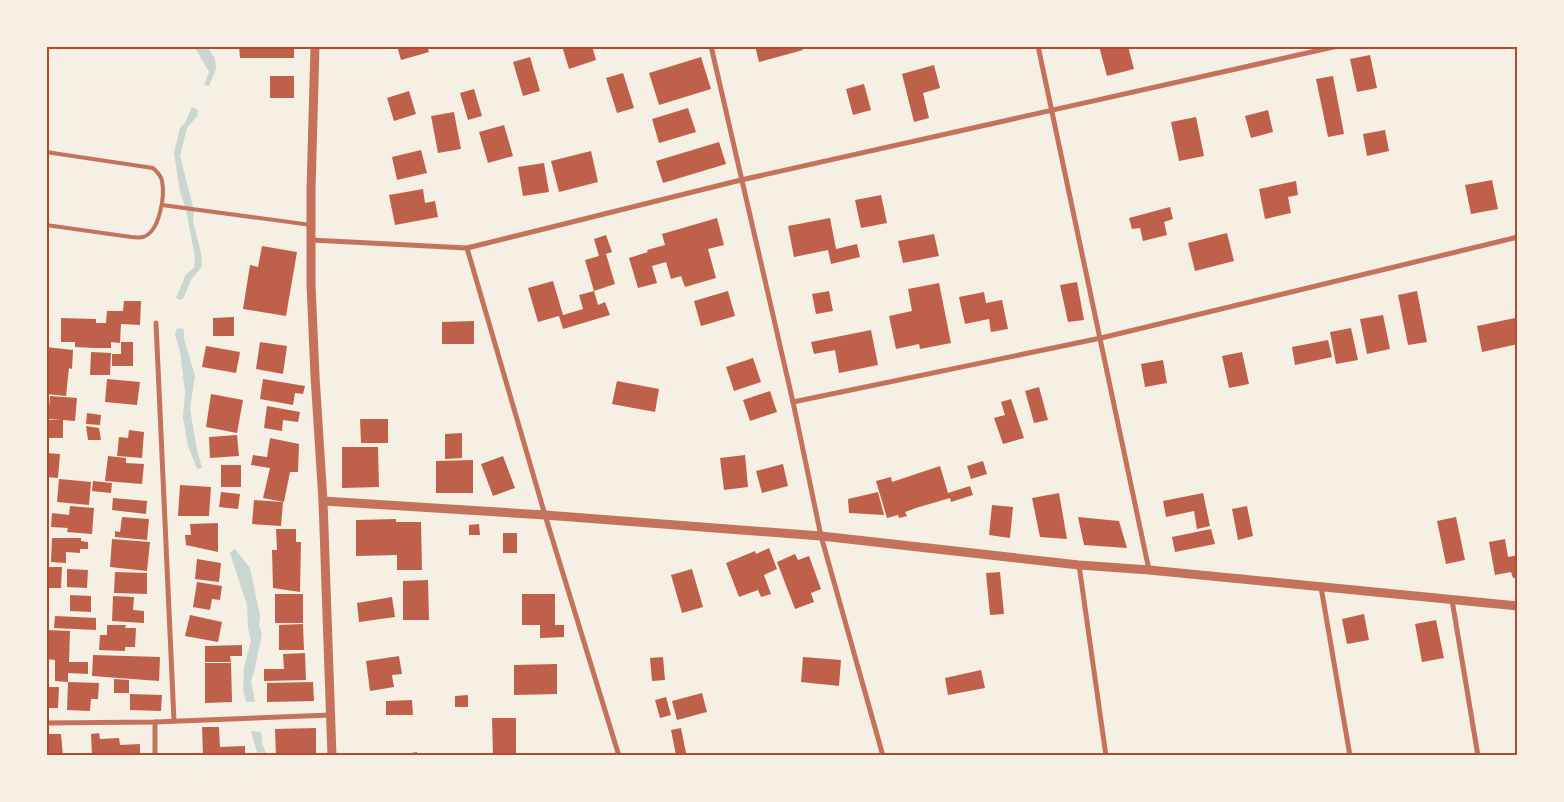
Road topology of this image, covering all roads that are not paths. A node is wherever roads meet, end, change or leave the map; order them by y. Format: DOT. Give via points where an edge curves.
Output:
graph roads {
  1 [pos="315,46"];
  2 [pos="711,46"];
  3 [pos="1038,46"];
  4 [pos="1338,46"];
  5 [pos="1052,110"];
  6 [pos="46,152"];
  7 [pos="741,180"];
  8 [pos="162,205"];
  9 [pos="46,225"];
  10 [pos="311,225"];
  11 [pos="1518,236"];
  12 [pos="311,240"];
  13 [pos="467,248"];
  14 [pos="156,323"];
  15 [pos="1101,338"];
  16 [pos="793,402"];
  17 [pos="323,501"];
  18 [pos="545,514"];
  19 [pos="821,536"];
  20 [pos="1079,564"];
  21 [pos="1150,570"];
  22 [pos="1321,587"];
  23 [pos="1452,600"];
  24 [pos="1518,606"];
  25 [pos="331,715"];
  26 [pos="174,721"];
  27 [pos="155,722"];
  28 [pos="46,723"];
  29 [pos="156,756"];
  30 [pos="332,756"];
  31 [pos="619,756"];
  32 [pos="883,756"];
  33 [pos="1106,756"];
  34 [pos="1350,756"];
  35 [pos="1478,756"];
  1 -- 10 [label="street"];
  2 -- 7 [label="street"];
  3 -- 5 [label="street"];
  4 -- 5 [label="street"];
  5 -- 7 [label="street"];
  5 -- 15 [label="street"];
  6 -- 8 [label="lane" via="153,168 162,179"];
  7 -- 13 [label="street"];
  7 -- 16 [label="street"];
  8 -- 9 [label="lane" via="155,228 143,237"];
  8 -- 10 [label="lane"];
  10 -- 12 [label="street"];
  11 -- 15 [label="street"];
  12 -- 13 [label="street"];
  12 -- 17 [label="street"];
  13 -- 18 [label="street"];
  14 -- 26 [label="street"];
  15 -- 16 [label="street"];
  15 -- 21 [label="street"];
  16 -- 19 [label="street"];
  17 -- 18 [label="street"];
  17 -- 25 [label="street"];
  18 -- 19 [label="street"];
  18 -- 31 [label="street"];
  19 -- 20 [label="street"];
  19 -- 32 [label="street"];
  20 -- 21 [label="street"];
  20 -- 33 [label="street"];
  21 -- 22 [label="street"];
  22 -- 23 [label="street"];
  22 -- 34 [label="street"];
  23 -- 24 [label="street"];
  23 -- 35 [label="street"];
  25 -- 26 [label="street"];
  25 -- 30 [label="street"];
  26 -- 27 [label="street"];
  27 -- 28 [label="street"];
  27 -- 29 [label="street"];
}
